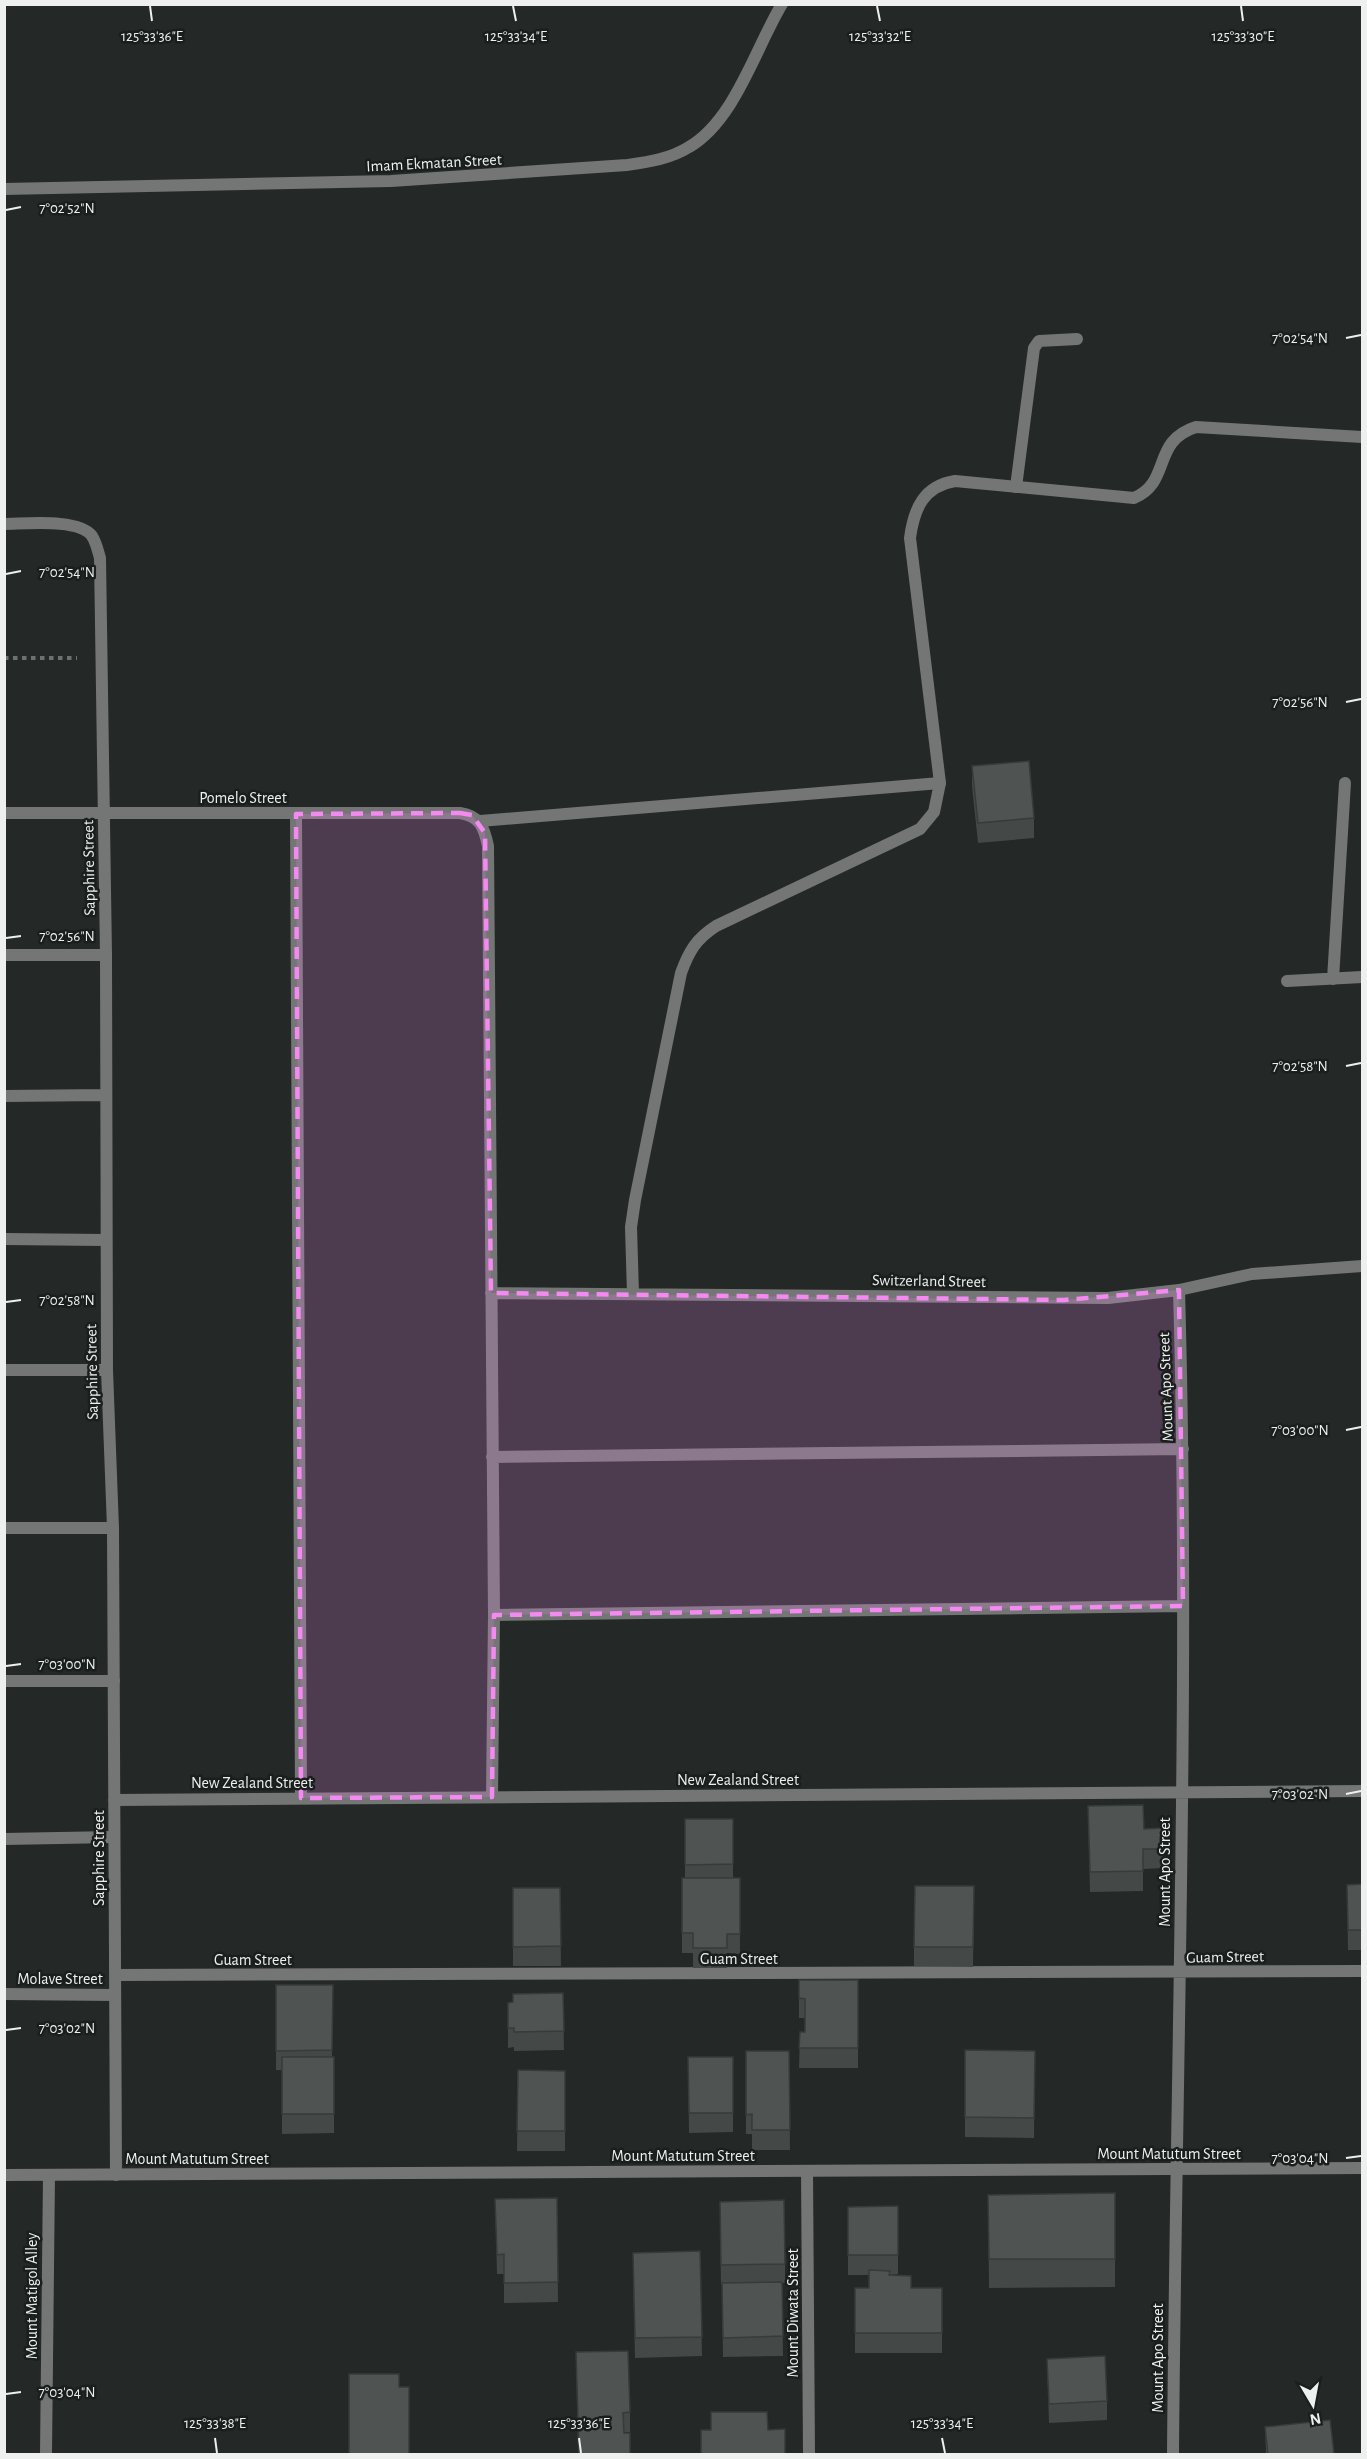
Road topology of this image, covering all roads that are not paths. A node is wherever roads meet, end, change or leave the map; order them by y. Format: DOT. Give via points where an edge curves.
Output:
graph roads {
  1 [pos="782,4"];
  2 [pos="4,189"];
  3 [pos="1077,339"];
  4 [pos="1362,438"];
  5 [pos="1016,487"];
  6 [pos="4,524"];
  7 [pos="939,783"];
  8 [pos="1345,783"];
  9 [pos="4,813"];
  10 [pos="104,813"];
  11 [pos="296,814"];
  12 [pos="480,821"];
  13 [pos="4,955"];
  14 [pos="106,955"];
  15 [pos="1362,978"];
  16 [pos="1333,979"];
  17 [pos="1287,981"];
  18 [pos="106,1095"];
  19 [pos="4,1096"];
  20 [pos="4,1239"];
  21 [pos="105,1240"];
  22 [pos="1362,1266"];
  23 [pos="1179,1290"];
  24 [pos="491,1293"];
  25 [pos="633,1294"];
  26 [pos="4,1370"];
  27 [pos="107,1370"];
  28 [pos="1183,1449"];
  29 [pos="492,1457"];
  30 [pos="4,1528"];
  31 [pos="113,1528"];
  32 [pos="1183,1606"];
  33 [pos="494,1615"];
  34 [pos="4,1681"];
  35 [pos="114,1681"];
  36 [pos="1362,1791"];
  37 [pos="1181,1792"];
  38 [pos="492,1797"];
  39 [pos="301,1798"];
  40 [pos="114,1800"];
  41 [pos="114,1837"];
  42 [pos="4,1839"];
  43 [pos="1362,1971"];
  44 [pos="1180,1973"];
  45 [pos="115,1975"];
  46 [pos="4,1994"];
  47 [pos="115,1995"];
  48 [pos="1362,2168"];
  49 [pos="1175,2169"];
  50 [pos="807,2171"];
  51 [pos="4,2175"];
  52 [pos="49,2175"];
  53 [pos="116,2175"];
  54 [pos="46,2454"];
  55 [pos="809,2454"];
  56 [pos="1173,2454"];
  1 -- 2 [label="street, Imam Ekmatan Street" via="711,130 689,147 662,159 627,165 392,182"];
  3 -- 5 [label="street" via="1039,340 1034,348"];
  4 -- 5 [label="street" via="1196,427 1171,441 1155,481 1147,493 1134,498"];
  5 -- 7 [label="street" via="941,483 929,490 912,521 911,560"];
  6 -- 10 [label="street, Sapphire Street" via="70,524 82,528 91,535 100,558"];
  7 -- 12 [label="street"];
  7 -- 25 [label="street" via="934,812 920,829 716,926 700,936 689,950 635,1200 631,1237"];
  8 -- 16 [label="street"];
  9 -- 10 [label="street, Pomelo Street"];
  10 -- 11 [label="street, Pomelo Street"];
  10 -- 14 [label="street, Sapphire Street"];
  11 -- 12 [label="street, Pomelo Street" via="460,813"];
  11 -- 39 [label="street"];
  12 -- 24 [label="street" via="488,846"];
  13 -- 14 [label="street"];
  14 -- 18 [label="street, Sapphire Street"];
  15 -- 16 [label="street"];
  16 -- 17 [label="street"];
  18 -- 19 [label="street"];
  18 -- 21 [label="street, Sapphire Street"];
  20 -- 21 [label="street"];
  21 -- 27 [label="street, Sapphire Street"];
  22 -- 23 [label="street, Switzerland Street" via="1252,1274"];
  23 -- 25 [label="street, Switzerland Street" via="1064,1300"];
  23 -- 28 [label="street, Mount Apo Street"];
  24 -- 25 [label="street, Switzerland Street"];
  24 -- 29 [label="street"];
  26 -- 27 [label="street"];
  27 -- 31 [label="street, Sapphire Street"];
  28 -- 29 [label="street"];
  28 -- 32 [label="street, Mount Apo Street"];
  29 -- 33 [label="street"];
  30 -- 31 [label="street"];
  31 -- 35 [label="street, Sapphire Street"];
  32 -- 33 [label="street"];
  32 -- 37 [label="street, Mount Apo Street"];
  33 -- 38 [label="street"];
  34 -- 35 [label="street"];
  35 -- 40 [label="street, Sapphire Street"];
  36 -- 37 [label="street, New Zealand Street"];
  37 -- 38 [label="street, New Zealand Street"];
  37 -- 44 [label="street, Mount Apo Street"];
  38 -- 39 [label="street, New Zealand Street"];
  39 -- 40 [label="street, New Zealand Street"];
  40 -- 41 [label="street, Sapphire Street"];
  41 -- 42 [label="street"];
  41 -- 45 [label="street, Sapphire Street"];
  43 -- 44 [label="street, Guam Street"];
  44 -- 45 [label="street, Guam Street"];
  44 -- 49 [label="street, Mount Apo Street"];
  45 -- 47 [label="street, Sapphire Street"];
  46 -- 47 [label="street, Molave Street"];
  47 -- 53 [label="street, Sapphire Street"];
  48 -- 49 [label="street, Mount Matutum Street"];
  49 -- 50 [label="street, Mount Matutum Street"];
  49 -- 56 [label="street, Mount Apo Street"];
  50 -- 53 [label="street, Mount Matutum Street"];
  50 -- 55 [label="street, Mount Diwata Street"];
  51 -- 52 [label="street, Mount Matutum Street"];
  52 -- 53 [label="street, Mount Matutum Street"];
  52 -- 54 [label="street, Mount Matigol Alley"];
}
